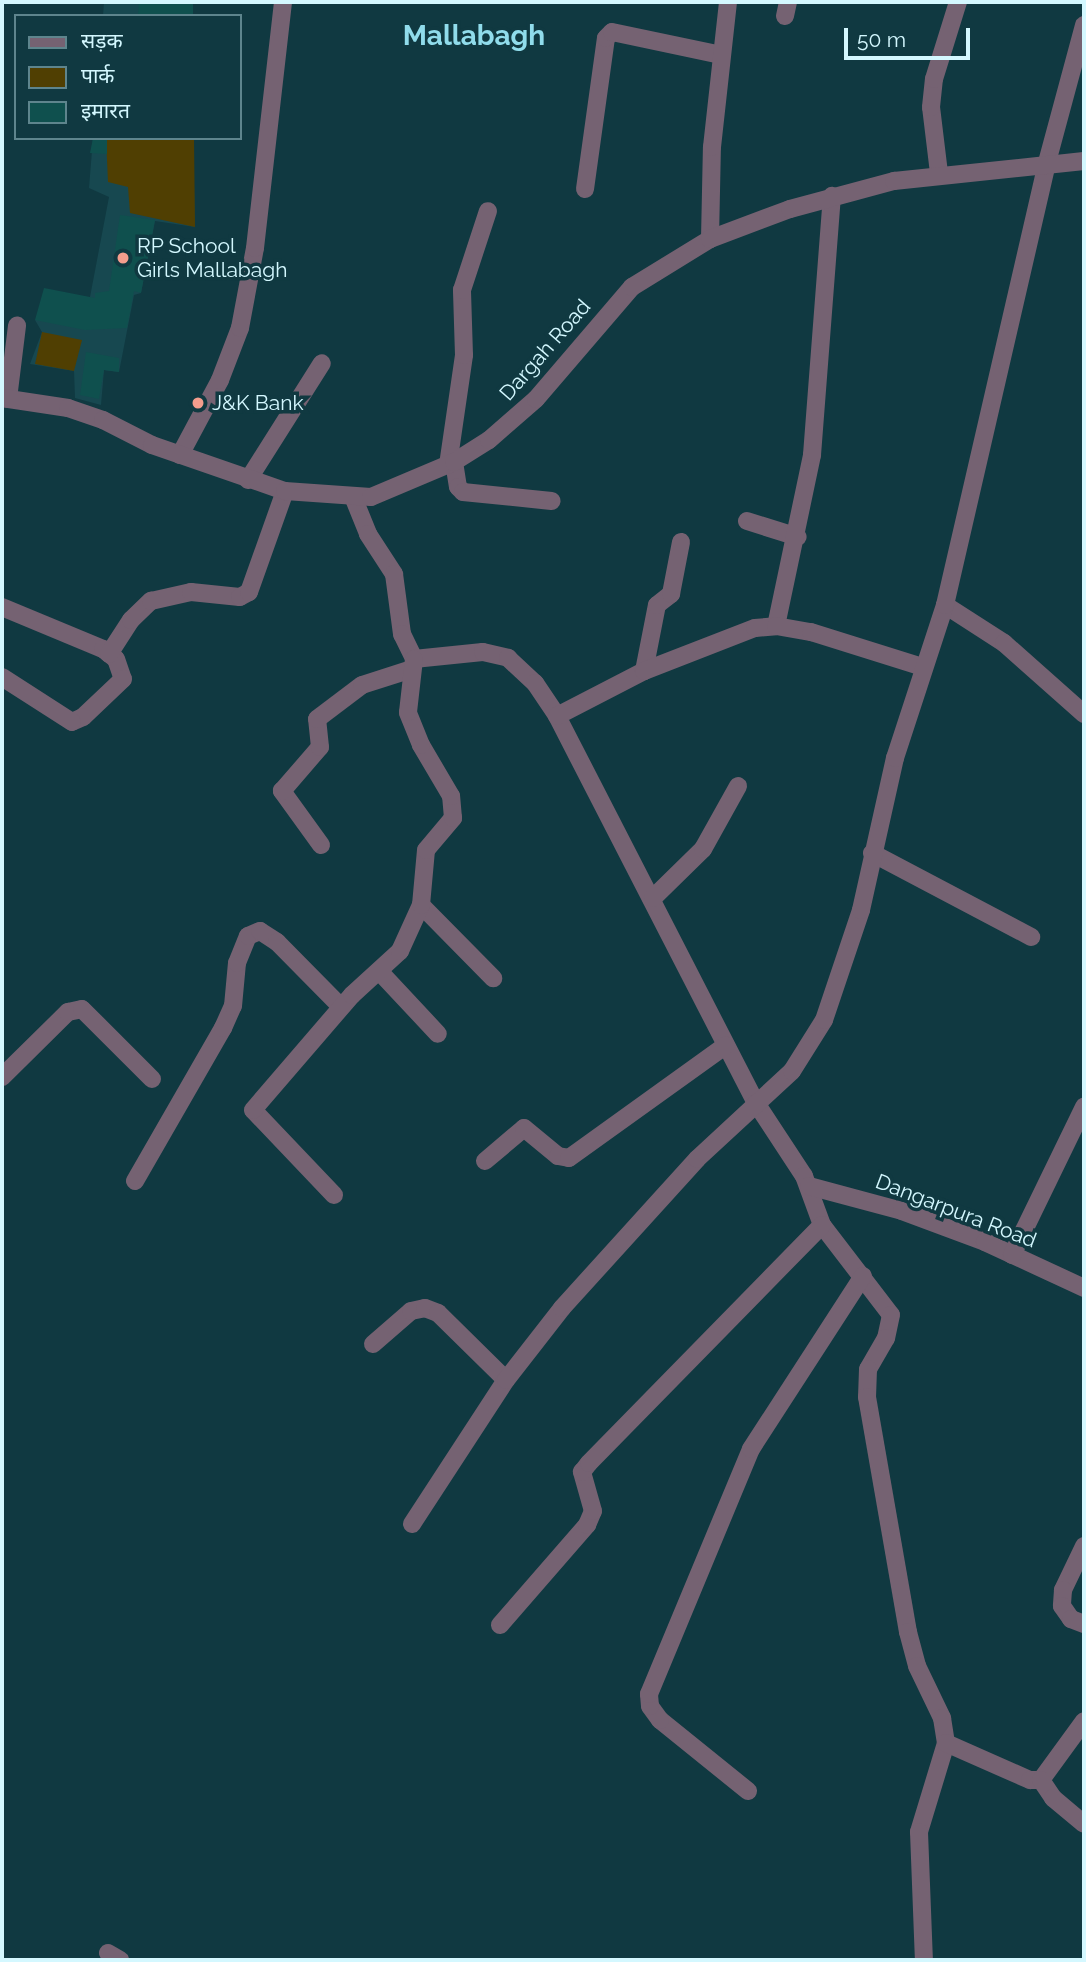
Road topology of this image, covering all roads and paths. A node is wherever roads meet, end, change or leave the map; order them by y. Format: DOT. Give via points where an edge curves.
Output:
graph roads {
  1 [pos="283,2"];
  2 [pos="729,2"];
  3 [pos="958,2"];
  4 [pos="1083,34"];
  5 [pos="722,55"];
  6 [pos="1084,162"];
  7 [pos="1046,166"];
  8 [pos="939,173"];
  9 [pos="585,189"];
  10 [pos="832,196"];
  11 [pos="488,211"];
  12 [pos="710,239"];
  13 [pos="17,326"];
  14 [pos="323,363"];
  15 [pos="5,398"];
  16 [pos="180,456"];
  17 [pos="451,463"];
  18 [pos="248,480"];
  19 [pos="285,491"];
  20 [pos="354,499"];
  21 [pos="552,501"];
  22 [pos="747,521"];
  23 [pos="798,537"];
  24 [pos="681,542"];
  25 [pos="945,605"];
  26 [pos="2,607"];
  27 [pos="776,626"];
  28 [pos="109,654"];
  29 [pos="413,664"];
  30 [pos="923,667"];
  31 [pos="644,671"];
  32 [pos="2,677"];
  33 [pos="1084,714"];
  34 [pos="557,716"];
  35 [pos="737,786"];
  36 [pos="321,845"];
  37 [pos="872,853"];
  38 [pos="653,898"];
  39 [pos="421,905"];
  40 [pos="1031,937"];
  41 [pos="379,971"];
  42 [pos="493,978"];
  43 [pos="341,1007"];
  44 [pos="438,1034"];
  45 [pos="726,1045"];
  46 [pos="2,1077"];
  47 [pos="152,1079"];
  48 [pos="756,1103"];
  49 [pos="1084,1107"];
  50 [pos="485,1161"];
  51 [pos="135,1181"];
  52 [pos="808,1186"];
  53 [pos="334,1195"];
  54 [pos="822,1225"];
  55 [pos="1012,1255"];
  56 [pos="863,1276"];
  57 [pos="1084,1288"];
  58 [pos="373,1344"];
  59 [pos="506,1380"];
  60 [pos="412,1524"];
  61 [pos="1084,1546"];
  62 [pos="1084,1624"];
  63 [pos="500,1625"];
  64 [pos="1084,1721"];
  65 [pos="946,1743"];
  66 [pos="1041,1780"];
  67 [pos="748,1791"];
  68 [pos="1084,1824"];
  69 [pos="924,1960"];
  1 -- 16 [label="street" via="255,248 240,328 220,380"];
  2 -- 5 [label="street"];
  3 -- 8 [label="street" via="933,88 933,139"];
  4 -- 7 [label="street"];
  5 -- 9 [label="street" via="612,32 606,38"];
  5 -- 12 [label="street" via="712,148"];
  6 -- 7 [label="street, Dargah Road"];
  7 -- 8 [label="street, Dargah Road"];
  7 -- 25 [label="street"];
  8 -- 10 [label="street, Dargah Road"];
  10 -- 12 [label="street, Dargah Road"];
  10 -- 23 [label="street" via="818,401"];
  11 -- 17 [label="street" via="461,290 464,355"];
  12 -- 17 [label="street, Dargah Road" via="632,287 514,421"];
  13 -- 15 [label="street"];
  14 -- 18 [label="street"];
  15 -- 16 [label="street, Dargah Road" via="103,420"];
  16 -- 18 [label="street, Dargah Road"];
  17 -- 20 [label="street, Dargah Road" via="388,492"];
  17 -- 21 [label="street" via="463,492"];
  18 -- 19 [label="street, Dargah Road"];
  19 -- 20 [label="street, Dargah Road"];
  19 -- 28 [label="street" via="249,592 240,597 191,592 151,601 131,620"];
  20 -- 29 [label="street" via="364,526 394,574 402,634"];
  22 -- 23 [label="street"];
  23 -- 27 [label="street"];
  24 -- 31 [label="street" via="671,594 657,605"];
  25 -- 30 [label="street"];
  25 -- 33 [label="street" via="1004,643"];
  26 -- 28 [label="street"];
  27 -- 30 [label="street" via="811,632"];
  27 -- 31 [label="street" via="755,628"];
  28 -- 32 [label="street" via="123,679 77,722"];
  29 -- 34 [label="street" via="483,652 508,658 536,683"];
  29 -- 36 [label="street" via="362,685 317,719 320,747 282,791"];
  29 -- 39 [label="street" via="408,712 455,810 426,850"];
  30 -- 37 [label="street"];
  31 -- 34 [label="street"];
  34 -- 38 [label="street"];
  35 -- 38 [label="street" via="703,849"];
  37 -- 40 [label="street"];
  37 -- 48 [label="street" via="846,965 824,1020 792,1071"];
  38 -- 45 [label="street"];
  39 -- 41 [label="street" via="412,933"];
  39 -- 42 [label="street"];
  41 -- 43 [label="street"];
  41 -- 44 [label="street"];
  43 -- 51 [label="street" via="277,942 260,931 248,936 237,963 235,996 223,1028"];
  43 -- 53 [label="street" via="253,1110"];
  45 -- 48 [label="street"];
  45 -- 50 [label="street" via="569,1158 558,1156 524,1128"];
  46 -- 47 [label="street" via="68,1012 82,1009"];
  48 -- 52 [label="street"];
  48 -- 59 [label="street" via="621,1240"];
  49 -- 55 [label="street"];
  52 -- 54 [label="street"];
  52 -- 55 [label="street, Dangarpura Road" via="902,1211"];
  54 -- 56 [label="street"];
  54 -- 63 [label="street" via="589,1463 582,1472 593,1511 587,1525"];
  55 -- 57 [label="street, Dangarpura Road"];
  56 -- 65 [label="street" via="891,1315 886,1338 868,1369 867,1397 908,1632 917,1666 942,1718"];
  56 -- 67 [label="street" via="751,1449 649,1695 650,1706 660,1720"];
  58 -- 59 [label="street" via="411,1311 425,1308 438,1313"];
  59 -- 60 [label="street"];
  61 -- 62 [label="street" via="1063,1590 1062,1606 1071,1619"];
  64 -- 66 [label="street"];
  65 -- 66 [label="street" via="1030,1780"];
  65 -- 69 [label="street" via="919,1832"];
  66 -- 68 [label="street" via="1053,1798"];
}
